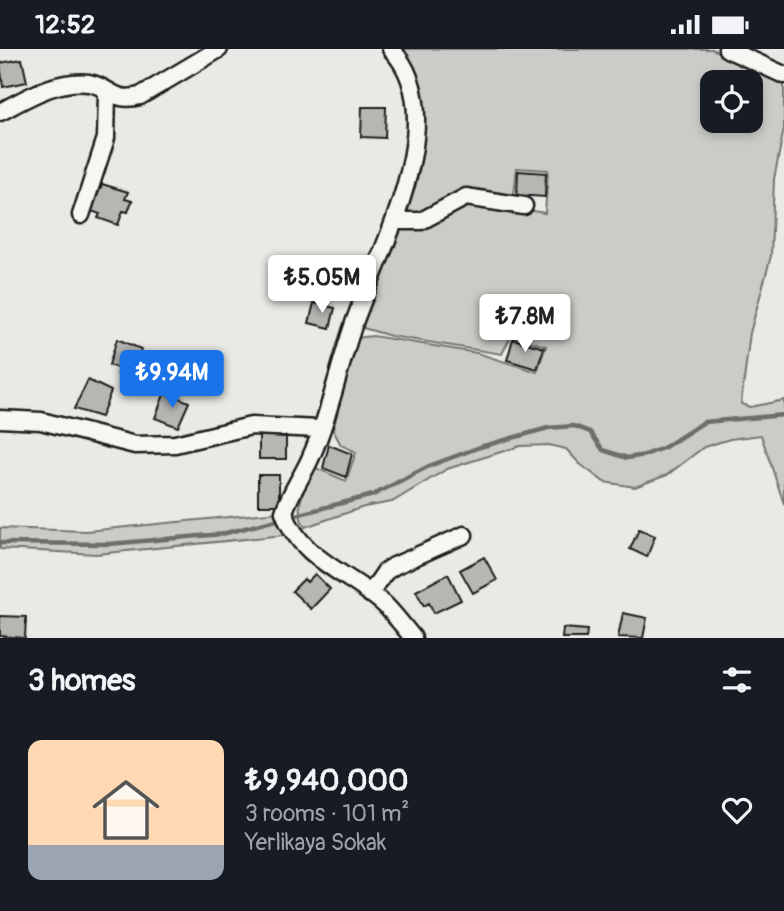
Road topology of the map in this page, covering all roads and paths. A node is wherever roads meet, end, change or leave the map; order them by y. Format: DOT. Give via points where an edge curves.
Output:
graph roads {
  1 [pos="219,49"];
  2 [pos="391,49"];
  3 [pos="727,49"];
  4 [pos="784,75"];
  5 [pos="107,92"];
  6 [pos="0,111"];
  7 [pos="524,206"];
  8 [pos="81,215"];
  9 [pos="395,221"];
  10 [pos="0,419"];
  11 [pos="321,429"];
  12 [pos="464,535"];
  13 [pos="370,594"];
  14 [pos="413,638"];
  1 -- 5 [label="street" via="140,96 127,100"];
  2 -- 9 [label="street" via="408,71 414,100 410,171"];
  3 -- 4 [label="street"];
  5 -- 6 [label="street" via="90,83 60,85"];
  5 -- 8 [label="street" via="106,138"];
  7 -- 9 [label="street" via="466,197 421,222"];
  9 -- 11 [label="street" via="351,330"];
  10 -- 11 [label="street" via="41,421 135,445 175,444 251,426"];
  11 -- 13 [label="street" via="284,512 302,544"];
  12 -- 13 [label="street" via="394,566"];
  13 -- 14 [label="street"];
}
